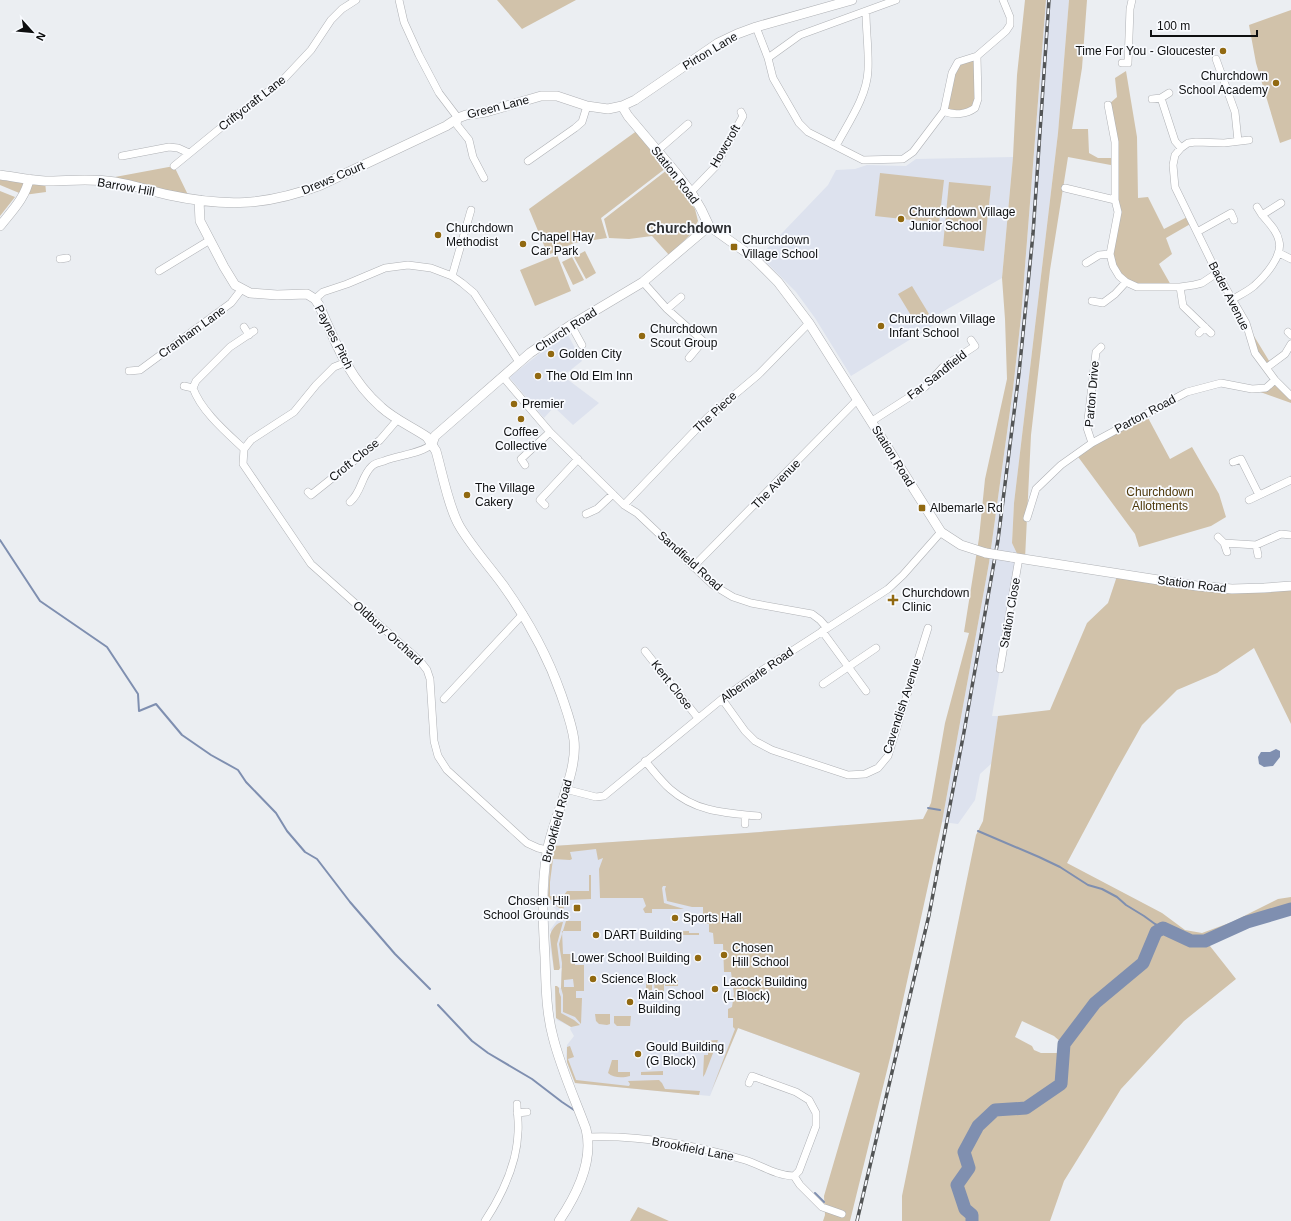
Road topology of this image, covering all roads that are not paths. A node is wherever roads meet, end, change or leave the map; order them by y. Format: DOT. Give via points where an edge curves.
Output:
graph roads {
  1 [pos="356,0"];
  2 [pos="399,0"];
  3 [pos="852,0"];
  4 [pos="896,0"];
  5 [pos="1003,0"];
  6 [pos="1132,0"];
  7 [pos="866,12"];
  8 [pos="756,27"];
  9 [pos="976,56"];
  10 [pos="768,58"];
  11 [pos="1216,59"];
  12 [pos="1122,62"];
  13 [pos="1169,93"];
  14 [pos="1161,98"];
  15 [pos="1152,99"];
  16 [pos="1108,105"];
  17 [pos="587,106"];
  18 [pos="622,106"];
  19 [pos="944,111"];
  20 [pos="744,115"];
  21 [pos="458,118"];
  22 [pos="676,123"];
  23 [pos="1249,140"];
  24 [pos="1238,142"];
  25 [pos="836,146"];
  26 [pos="1181,148"];
  27 [pos="657,151"];
  28 [pos="189,153"];
  29 [pos="122,156"];
  30 [pos="528,161"];
  31 [pos="174,166"];
  32 [pos="0,175"];
  33 [pos="484,178"];
  34 [pos="29,179"];
  35 [pos="1065,188"];
  36 [pos="691,192"];
  37 [pos="199,200"];
  38 [pos="1115,200"];
  39 [pos="1281,203"];
  40 [pos="1257,207"];
  41 [pos="471,210"];
  42 [pos="1262,215"];
  43 [pos="1234,220"];
  44 [pos="0,226"];
  45 [pos="709,226"];
  46 [pos="1197,232"];
  47 [pos="210,240"];
  48 [pos="1278,253"];
  49 [pos="1110,254"];
  50 [pos="1291,259"];
  51 [pos="1086,263"];
  52 [pos="158,271"];
  53 [pos="1217,273"];
  54 [pos="452,276"];
  55 [pos="643,282"];
  56 [pos="1126,282"];
  57 [pos="1180,287"];
  58 [pos="242,290"];
  59 [pos="681,297"];
  60 [pos="315,299"];
  61 [pos="1233,299"];
  62 [pos="1092,301"];
  63 [pos="667,309"];
  64 [pos="809,322"];
  65 [pos="571,325"];
  66 [pos="244,327"];
  67 [pos="1205,327"];
  68 [pos="1199,333"];
  69 [pos="1211,333"];
  70 [pos="971,340"];
  71 [pos="1291,344"];
  72 [pos="582,345"];
  73 [pos="1101,347"];
  74 [pos="689,358"];
  75 [pos="344,362"];
  76 [pos="519,362"];
  77 [pos="1266,368"];
  78 [pos="129,371"];
  79 [pos="503,377"];
  80 [pos="1275,380"];
  81 [pos="184,386"];
  82 [pos="193,388"];
  83 [pos="1291,396"];
  84 [pos="857,400"];
  85 [pos="398,419"];
  86 [pos="872,422"];
  87 [pos="550,432"];
  88 [pos="1092,443"];
  89 [pos="432,444"];
  90 [pos="244,449"];
  91 [pos="521,459"];
  92 [pos="578,459"];
  93 [pos="1233,462"];
  94 [pos="1291,480"];
  95 [pos="308,492"];
  96 [pos="613,494"];
  97 [pos="1259,495"];
  98 [pos="540,500"];
  99 [pos="1249,500"];
  100 [pos="350,502"];
  101 [pos="624,505"];
  102 [pos="586,514"];
  103 [pos="1026,518"];
  104 [pos="941,532"];
  105 [pos="1291,535"];
  106 [pos="1218,537"];
  107 [pos="1224,544"];
  108 [pos="1256,545"];
  109 [pos="1227,552"];
  110 [pos="1258,555"];
  111 [pos="1015,557"];
  112 [pos="693,567"];
  113 [pos="1291,586"];
  114 [pos="522,614"];
  115 [pos="928,628"];
  116 [pos="824,630"];
  117 [pos="876,648"];
  118 [pos="645,651"];
  119 [pos="848,668"];
  120 [pos="1000,669"];
  121 [pos="823,684"];
  122 [pos="866,691"];
  123 [pos="444,699"];
  124 [pos="722,699"];
  125 [pos="698,718"];
  126 [pos="646,761"];
  127 [pos="566,789"];
  128 [pos="745,815"];
  129 [pos="758,816"];
  130 [pos="745,824"];
  131 [pos="547,850"];
  132 [pos="749,1083"];
  133 [pos="517,1104"];
  134 [pos="527,1112"];
  135 [pos="517,1113"];
  136 [pos="588,1137"];
  137 [pos="794,1176"];
  138 [pos="842,1214"];
  139 [pos="485,1221"];
  140 [pos="559,1221"];
  1 -- 28 [label="street, Criftycraft Lane" via="331,20 311,50 281,82"];
  2 -- 21 [label="street, Green Lane" via="404,22 419,55 439,93"];
  3 -- 8 [label="street, Pirton Lane"];
  4 -- 7 [label="street"];
  5 -- 9 [label="street" via="1010,17 1010,25"];
  6 -- 12 [label="street" via="1128,63"];
  7 -- 10 [label="street" via="800,36"];
  7 -- 25 [label="street" via="868,71 865,85 861,100"];
  8 -- 10 [label="street"];
  8 -- 18 [label="street, Pirton Lane" via="718,43 635,100"];
  9 -- 19 [label="street" via="958,62 952,73"];
  9 -- 19 [label="street" via="978,99 975,108 969,112 950,114"];
  10 -- 25 [label="street" via="773,78 799,123 808,132"];
  11 -- 24 [label="street" via="1235,112"];
  13 -- 14 [label="street"];
  14 -- 15 [label="street"];
  14 -- 26 [label="street" via="1175,141"];
  16 -- 38 [label="street" via="1115,142"];
  17 -- 18 [label="street, Green Lane" via="608,109"];
  17 -- 21 [label="street, Green Lane" via="557,96 541,96"];
  17 -- 30 [label="street" via="582,122"];
  18 -- 27 [label="street, Station Road"];
  19 -- 25 [label="street" via="913,152 903,159 863,160"];
  20 -- 36 [label="street, Howcroft" via="715,167"];
  21 -- 33 [label="street" via="457,125 469,140 473,158"];
  21 -- 37 [label="street, Drews Court" via="346,174 301,193 261,202 225,203"];
  22 -- 27 [label="street" via="685,127"];
  23 -- 24 [label="street"];
  24 -- 26 [label="street" via="1196,142"];
  26 -- 46 [label="street, Bader Avenue" via="1175,155 1173,165 1175,188"];
  27 -- 36 [label="street, Station Road"];
  28 -- 29 [label="street" via="169,147"];
  28 -- 31 [label="street, Criftycraft Lane"];
  32 -- 34 [label="street, Barrow Hill"];
  34 -- 37 [label="street, Barrow Hill" via="114,182"];
  34 -- 44 [label="street" via="24,195"];
  35 -- 38 [label="street"];
  36 -- 45 [label="street, Station Road"];
  37 -- 47 [label="street" via="200,221"];
  38 -- 49 [label="street" via="1118,212"];
  39 -- 42 [label="street"];
  40 -- 42 [label="street"];
  41 -- 54 [label="street"];
  42 -- 48 [label="street" via="1275,230 1280,242"];
  43 -- 46 [label="street" via="1231,213"];
  45 -- 55 [label="street, Church Road"];
  45 -- 64 [label="street, Station Road" via="754,258 778,282"];
  46 -- 53 [label="street, Bader Avenue"];
  47 -- 52 [label="street"];
  47 -- 58 [label="street" via="235,285"];
  48 -- 50 [label="street"];
  48 -- 61 [label="street" via="1274,264 1254,286"];
  49 -- 51 [label="street" via="1099,255"];
  49 -- 56 [label="street" via="1119,276"];
  53 -- 57 [label="street" via="1202,283"];
  53 -- 61 [label="street, Bader Avenue"];
  54 -- 60 [label="street" via="431,268 385,268 323,292"];
  54 -- 76 [label="street" via="474,293"];
  55 -- 63 [label="street"];
  55 -- 65 [label="street, Church Road"];
  56 -- 57 [label="street" via="1143,288"];
  56 -- 62 [label="street" via="1103,303"];
  57 -- 67 [label="street" via="1183,306"];
  58 -- 60 [label="street, Paynes Pitch" via="250,293 307,294"];
  58 -- 78 [label="street, Cranham Lane" via="231,303 140,370"];
  59 -- 63 [label="street"];
  60 -- 75 [label="street, Paynes Pitch"];
  61 -- 77 [label="street, Bader Avenue" via="1246,323 1255,353"];
  63 -- 74 [label="street" via="703,341"];
  64 -- 84 [label="street, Station Road"];
  64 -- 101 [label="street, The Piece" via="758,374 708,417"];
  65 -- 72 [label="street"];
  65 -- 76 [label="street, Church Road"];
  66 -- 82 [label="street" via="252,333 230,347 196,381"];
  67 -- 68 [label="street"];
  67 -- 69 [label="street"];
  70 -- 86 [label="street, Far Sandfield" via="975,346 943,368 925,387"];
  71 -- 77 [label="street" via="1285,354"];
  73 -- 88 [label="street, Parton Drive" via="1096,352 1087,428"];
  75 -- 85 [label="street, Paynes Pitch" via="365,391"];
  75 -- 90 [label="street" via="334,367 294,412 251,440"];
  76 -- 79 [label="street, Church Road"];
  77 -- 80 [label="street, Bader Avenue"];
  79 -- 87 [label="street, Sandfield Road"];
  79 -- 89 [label="street, Church Road" via="435,436"];
  80 -- 83 [label="street"];
  80 -- 88 [label="street, Parton Road" via="1266,388 1252,389 1221,384 1187,392"];
  81 -- 82 [label="street"];
  82 -- 90 [label="street" via="196,396 222,429"];
  84 -- 86 [label="street, Station Road"];
  84 -- 112 [label="street, The Avenue"];
  85 -- 89 [label="street, Paynes Pitch" via="427,437"];
  85 -- 95 [label="street, Croft Close" via="369,449 311,495"];
  86 -- 104 [label="street, Station Road"];
  87 -- 91 [label="street"];
  87 -- 92 [label="street, Sandfield Road"];
  88 -- 103 [label="street, Parton Road" via="1061,465 1036,489"];
  89 -- 100 [label="street" via="426,449 373,465 366,473 359,499"];
  89 -- 114 [label="street, Brookfield Road" via="459,526"];
  90 -- 131 [label="street, Oldbury Orchard" via="242,464 311,564 427,670 430,679 434,741 438,756 448,770 527,843"];
  92 -- 96 [label="street, Sandfield Road"];
  92 -- 98 [label="street"];
  93 -- 97 [label="street" via="1241,459"];
  94 -- 97 [label="street"];
  96 -- 101 [label="street, Sandfield Road"];
  96 -- 102 [label="street" via="597,509"];
  97 -- 99 [label="street"];
  101 -- 112 [label="street, Sandfield Road" via="637,512"];
  104 -- 111 [label="street, Station Road, bridge" via="961,544"];
  104 -- 116 [label="street, Albemarle Road" via="888,589"];
  105 -- 108 [label="street" via="1281,534"];
  106 -- 107 [label="street"];
  107 -- 108 [label="street"];
  107 -- 109 [label="street"];
  108 -- 110 [label="street"];
  111 -- 113 [label="street, Station Road" via="1197,586 1232,589"];
  111 -- 120 [label="street, Station Close"];
  112 -- 116 [label="street, Sandfield Road" via="713,585 733,597 751,603 812,614 820,620"];
  114 -- 123 [label="street"];
  114 -- 127 [label="street, Brookfield Road" via="551,665 570,719 574,740 574,762"];
  115 -- 124 [label="street, Cavendish Avenue" via="888,756 878,768 865,774 848,775 772,750 755,741 745,731"];
  116 -- 119 [label="street, Sandfield Road"];
  116 -- 124 [label="street, Albemarle Road"];
  117 -- 119 [label="street"];
  118 -- 125 [label="street, Kent Close"];
  119 -- 121 [label="street"];
  119 -- 122 [label="street, Sandfield Road"];
  124 -- 125 [label="street, Albemarle Road"];
  125 -- 126 [label="street, Albemarle Road"];
  126 -- 127 [label="street, Albemarle Road" via="604,796 596,797"];
  126 -- 128 [label="street" via="670,789 686,800 703,809"];
  127 -- 131 [label="street, Brookfield Road"];
  128 -- 129 [label="street"];
  128 -- 130 [label="street"];
  131 -- 136 [label="street, Brookfield Road" via="543,901 548,1011 558,1056"];
  132 -- 137 [label="street" via="752,1076 796,1092 809,1100 816,1113 816,1126"];
  133 -- 135 [label="street"];
  134 -- 135 [label="street"];
  135 -- 139 [label="street" via="518,1133 512,1168"];
  136 -- 137 [label="street, Brookfield Lane" via="630,1137 690,1146 747,1160 787,1176"];
  136 -- 140 [label="street, Brookfield Road" via="588,1150 577,1189"];
  137 -- 138 [label="street" via="822,1207"];
}
